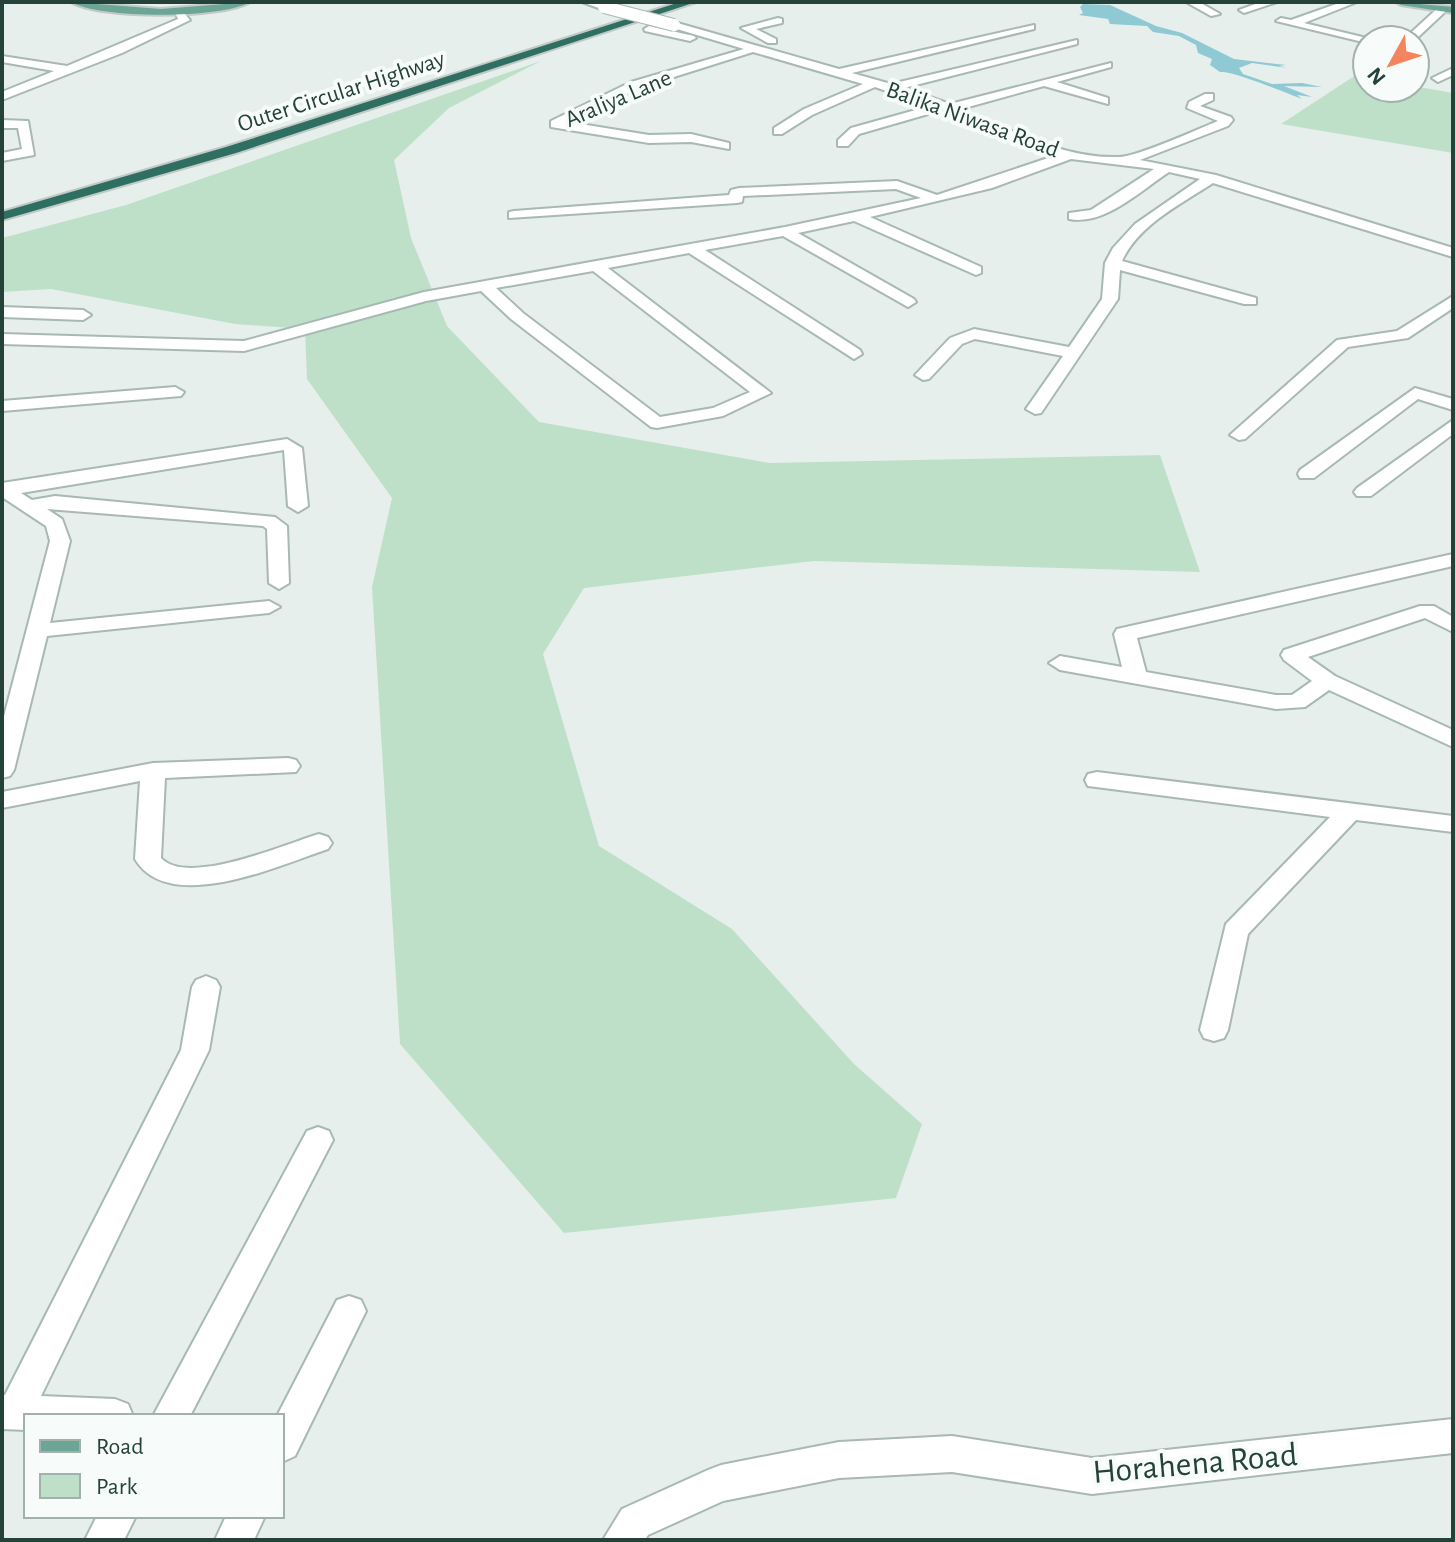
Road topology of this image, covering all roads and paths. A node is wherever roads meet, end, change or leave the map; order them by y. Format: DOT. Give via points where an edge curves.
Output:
graph roads {
  1 [pos="245,2"];
  2 [pos="587,2"];
  3 [pos="665,2"];
  4 [pos="691,2"];
  5 [pos="1191,2"];
  6 [pos="1272,2"];
  7 [pos="1352,2"];
  8 [pos="1401,2"];
  9 [pos="84,3"];
  10 [pos="1448,9"];
  11 [pos="1244,10"];
  12 [pos="179,14"];
  13 [pos="1215,14"];
  14 [pos="778,21"];
  15 [pos="1429,24"];
  16 [pos="1030,27"];
  17 [pos="649,29"];
  18 [pos="1351,36"];
  19 [pos="1073,42"];
  20 [pos="748,51"];
  21 [pos="789,56"];
  22 [pos="2,59"];
  23 [pos="1107,65"];
  24 [pos="67,70"];
  25 [pos="1453,71"];
  26 [pos="837,73"];
  27 [pos="1438,78"];
  28 [pos="1045,82"];
  29 [pos="874,83"];
  30 [pos="891,88"];
  31 [pos="2,96"];
  32 [pos="1209,97"];
  33 [pos="1104,101"];
  34 [pos="946,107"];
  35 [pos="2,124"];
  36 [pos="778,131"];
  37 [pos="843,143"];
  38 [pos="724,146"];
  39 [pos="1070,155"];
  40 [pos="2,157"];
  41 [pos="1122,162"];
  42 [pos="1167,167"];
  43 [pos="1211,178"];
  44 [pos="937,199"];
  45 [pos="2,206"];
  46 [pos="514,215"];
  47 [pos="2,216"];
  48 [pos="1074,216"];
  49 [pos="858,217"];
  50 [pos="785,231"];
  51 [pos="693,249"];
  52 [pos="1453,253"];
  53 [pos="1113,263"];
  54 [pos="595,265"];
  55 [pos="976,270"];
  56 [pos="484,286"];
  57 [pos="1250,301"];
  58 [pos="1453,301"];
  59 [pos="908,302"];
  60 [pos="2,312"];
  61 [pos="83,315"];
  62 [pos="2,339"];
  63 [pos="1073,353"];
  64 [pos="854,354"];
  65 [pos="923,375"];
  66 [pos="175,392"];
  67 [pos="1453,405"];
  68 [pos="2,406"];
  69 [pos="1035,409"];
  70 [pos="1453,425"];
  71 [pos="1239,435"];
  72 [pos="1307,474"];
  73 [pos="3,490"];
  74 [pos="1364,492"];
  75 [pos="31,506"];
  76 [pos="298,506"];
  77 [pos="1453,560"];
  78 [pos="279,583"];
  79 [pos="269,607"];
  80 [pos="1453,626"];
  81 [pos="37,631"];
  82 [pos="1060,663"];
  83 [pos="1136,678"];
  84 [pos="1327,681"];
  85 [pos="12,690"];
  86 [pos="1453,739"];
  87 [pos="288,766"];
  88 [pos="2,770"];
  89 [pos="153,771"];
  90 [pos="1097,780"];
  91 [pos="2,800"];
  92 [pos="1350,812"];
  93 [pos="1453,824"];
  94 [pos="319,843"];
  95 [pos="206,987"];
  96 [pos="1214,1030"];
  97 [pos="318,1140"];
  98 [pos="349,1311"];
  99 [pos="8,1412"];
  100 [pos="62,1414"];
  101 [pos="172,1414"];
  102 [pos="1453,1436"];
  103 [pos="284,1440"];
  104 [pos="116,1518"];
  105 [pos="245,1518"];
  106 [pos="104,1540"];
  107 [pos="234,1540"];
  108 [pos="622,1540"];
  1 -- 12 [label="main road"];
  2 -- 21 [label="street, Balika Niwasa Road, bridge"];
  3 -- 45 [label="highway, Outer Circular Highway" via="232,141"];
  4 -- 47 [label="highway, Outer Circular Highway" via="231,150"];
  5 -- 13 [label="street"];
  6 -- 11 [label="street"];
  7 -- 18 [label="street" via="1286,22"];
  8 -- 10 [label="main road"];
  9 -- 12 [label="main road"];
  10 -- 15 [label="street"];
  12 -- 24 [label="street" via="185,20 144,41"];
  14 -- 21 [label="street" via="746,28 790,50"];
  16 -- 26 [label="street"];
  17 -- 20 [label="street"];
  19 -- 30 [label="street"];
  20 -- 21 [label="street"];
  20 -- 38 [label="street, Araliya Lane" via="635,85 555,123"];
  21 -- 26 [label="street, Balika Niwasa Road"];
  22 -- 24 [label="street"];
  23 -- 28 [label="street"];
  24 -- 31 [label="street"];
  25 -- 27 [label="street"];
  26 -- 29 [label="street, Balika Niwasa Road"];
  28 -- 33 [label="street"];
  28 -- 34 [label="street"];
  29 -- 30 [label="street, Balika Niwasa Road"];
  29 -- 36 [label="street"];
  30 -- 34 [label="street, Balika Niwasa Road"];
  32 -- 41 [label="street" via="1193,108 1227,120 1224,123"];
  34 -- 37 [label="street" via="855,131"];
  34 -- 39 [label="street, Balika Niwasa Road"];
  35 -- 40 [label="street" via="24,124 29,152"];
  39 -- 41 [label="street, Balika Niwasa Road"];
  39 -- 44 [label="street"];
  41 -- 42 [label="street, Balika Niwasa Road"];
  42 -- 43 [label="street, Balika Niwasa Road"];
  42 -- 48 [label="street" via="1095,214"];
  43 -- 52 [label="street, Balika Niwasa Road"];
  43 -- 53 [label="street" via="1150,219"];
  44 -- 46 [label="street" via="897,185 739,192 737,199"];
  44 -- 49 [label="street"];
  49 -- 50 [label="street"];
  49 -- 55 [label="street"];
  50 -- 51 [label="street"];
  50 -- 59 [label="street"];
  51 -- 54 [label="street"];
  51 -- 64 [label="street"];
  53 -- 57 [label="street"];
  53 -- 63 [label="street" via="1110,299"];
  54 -- 56 [label="street"];
  54 -- 56 [label="street" via="762,393 717,412 657,423"];
  56 -- 62 [label="street" via="244,346"];
  58 -- 71 [label="street" via="1402,335 1343,343"];
  60 -- 61 [label="street"];
  63 -- 65 [label="street" via="974,334 956,341"];
  63 -- 69 [label="street"];
  66 -- 68 [label="street"];
  67 -- 72 [label="street" via="1415,393"];
  70 -- 74 [label="street"];
  73 -- 75 [label="street"];
  73 -- 76 [label="street" via="287,444 293,448"];
  75 -- 78 [label="street" via="55,502 268,521 277,526"];
  75 -- 81 [label="street" via="55,523 60,541"];
  77 -- 83 [label="street" via="1125,634"];
  79 -- 81 [label="street"];
  80 -- 84 [label="street" via="1427,610 1292,655"];
  81 -- 85 [label="street"];
  82 -- 83 [label="street"];
  83 -- 84 [label="street" via="1276,702 1297,702"];
  84 -- 86 [label="street"];
  85 -- 88 [label="street"];
  87 -- 89 [label="street"];
  89 -- 91 [label="street"];
  89 -- 94 [label="street" via="148,859 159,872 219,873"];
  90 -- 92 [label="street"];
  92 -- 93 [label="street"];
  92 -- 96 [label="street" via="1235,931"];
  95 -- 99 [label="street" via="195,1050"];
  97 -- 101 [label="street"];
  98 -- 103 [label="street"];
  99 -- 100 [label="street"];
  102 -- 108 [label="street, Horahena Road" via="1092,1476 952,1454 839,1460 721,1483 635,1522"];
  104 -- 106 [label="street"];
  105 -- 107 [label="street"];
}
